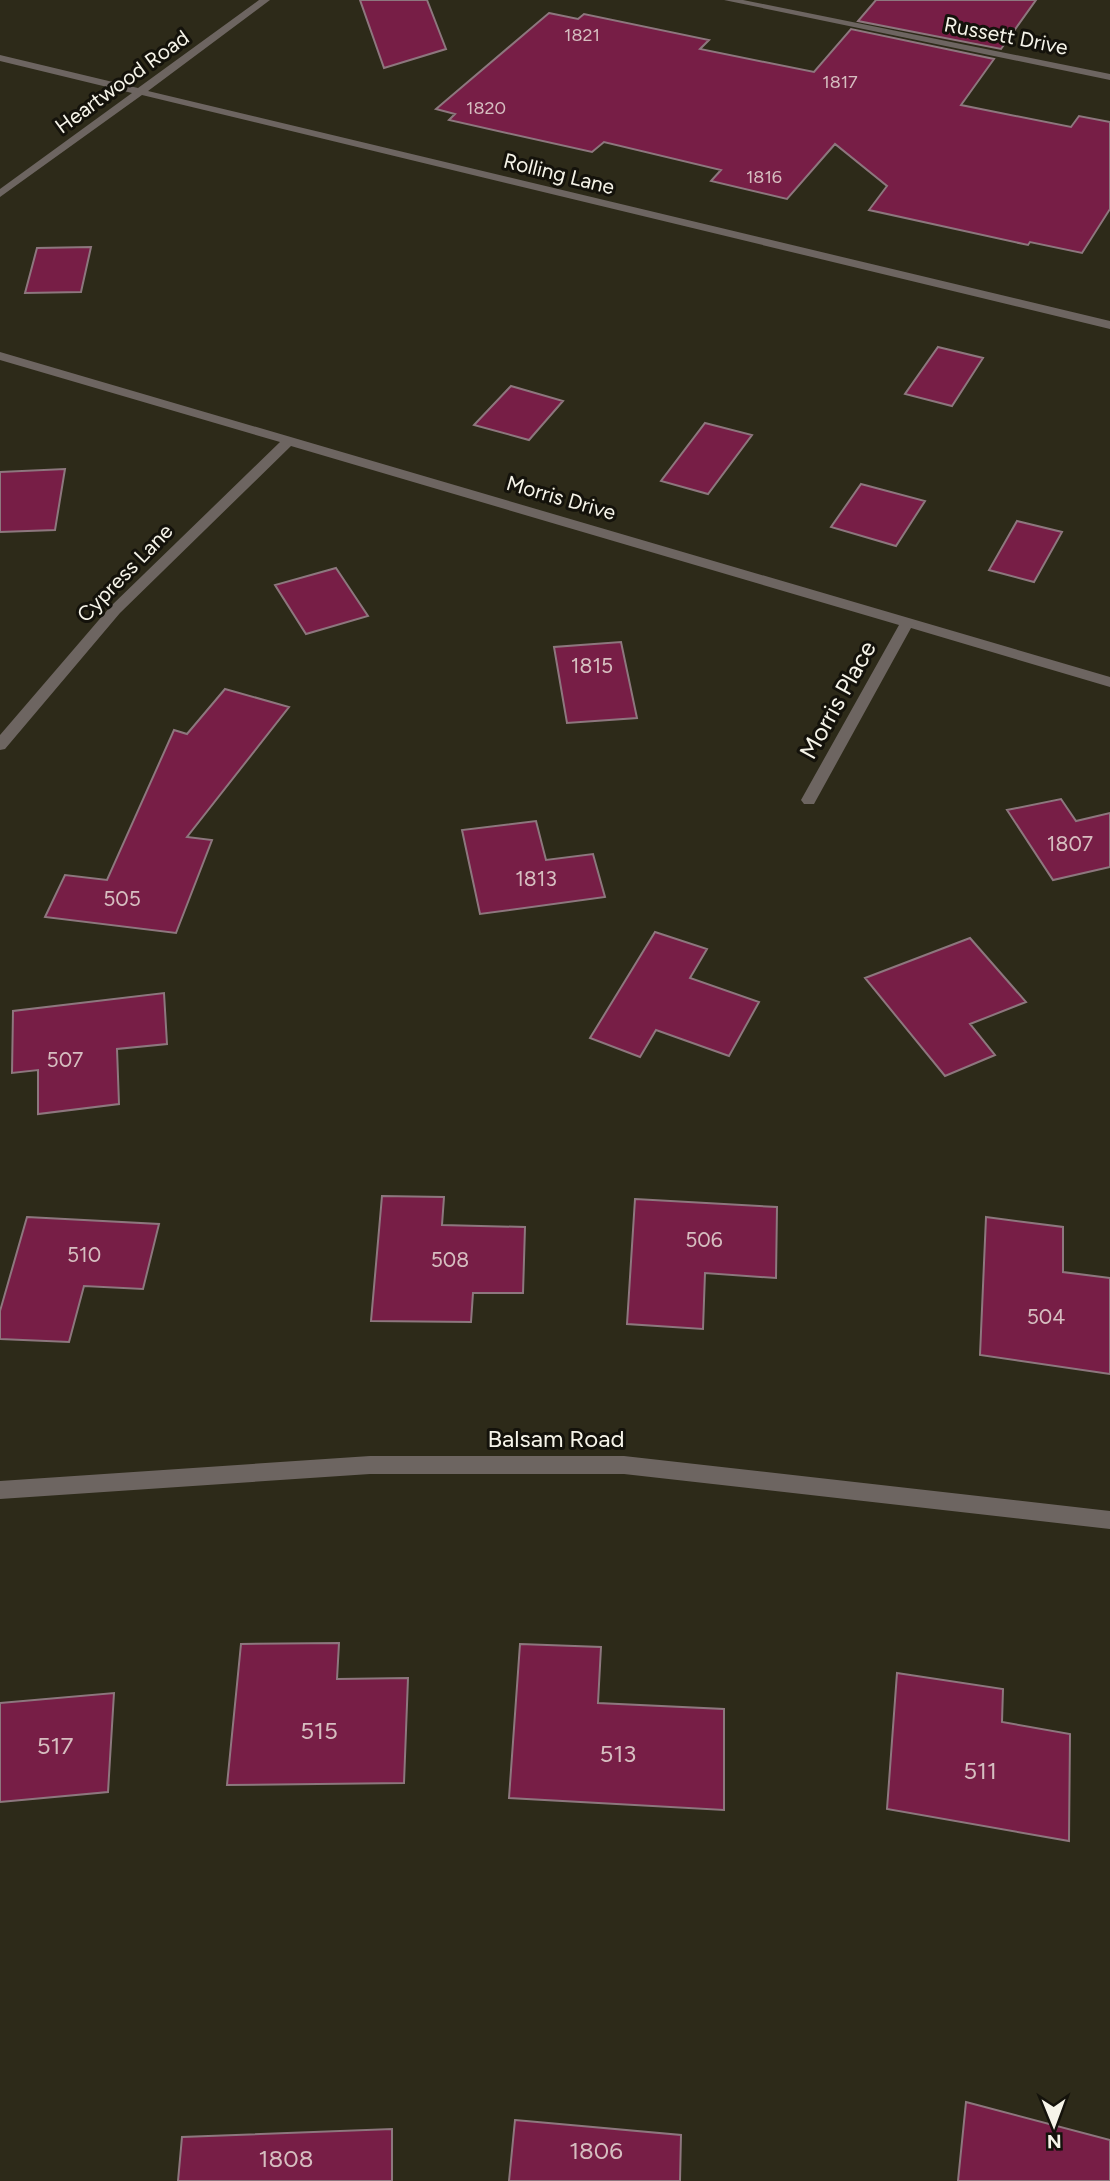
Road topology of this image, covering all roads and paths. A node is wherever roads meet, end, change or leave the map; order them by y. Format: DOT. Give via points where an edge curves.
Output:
graph roads {
  1 [pos="265,0"];
  2 [pos="729,0"];
  3 [pos="0,58"];
  4 [pos="1110,76"];
  5 [pos="142,92"];
  6 [pos="0,194"];
  7 [pos="1110,325"];
  8 [pos="0,356"];
  9 [pos="289,440"];
  10 [pos="908,622"];
  11 [pos="1110,682"];
  12 [pos="0,745"];
  13 [pos="809,800"];
  14 [pos="0,1490"];
  15 [pos="1110,1520"];
  1 -- 5 [label="street, Heartwood Road"];
  2 -- 4 [label="street, Russett Drive"];
  3 -- 5 [label="street, Rolling Lane"];
  5 -- 6 [label="street, Heartwood Road"];
  5 -- 7 [label="street, Rolling Lane"];
  8 -- 9 [label="street, Morris Drive"];
  9 -- 10 [label="street, Morris Drive"];
  9 -- 12 [label="street, Cypress Lane" via="115,610"];
  10 -- 11 [label="street, Morris Drive"];
  10 -- 13 [label="street, Morris Place"];
  14 -- 15 [label="street, Balsam Road" via="370,1465 624,1465"];
}
